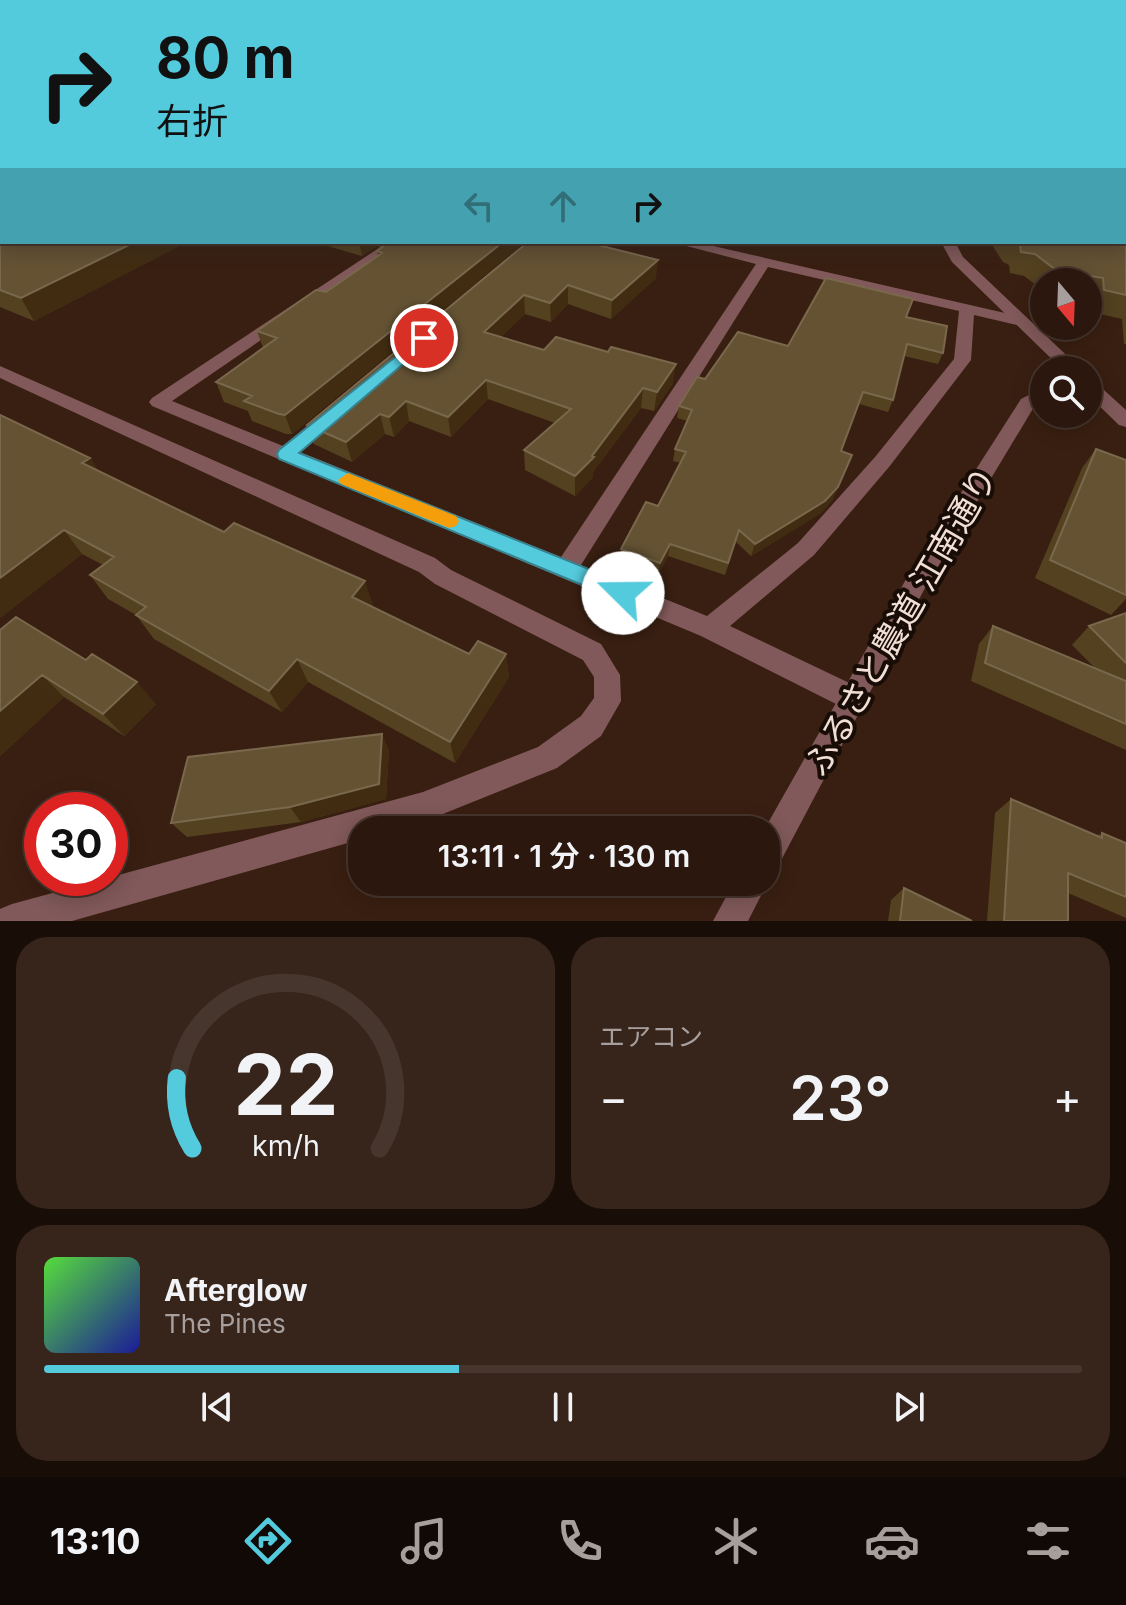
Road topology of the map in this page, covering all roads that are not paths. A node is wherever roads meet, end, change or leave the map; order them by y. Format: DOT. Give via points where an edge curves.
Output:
graph roads {
  1 [pos="394,244"];
  2 [pos="687,244"];
  3 [pos="949,244"];
  4 [pos="764,262"];
  5 [pos="967,308"];
  6 [pos="1021,321"];
  7 [pos="1058,356"];
  8 [pos="0,371"];
  9 [pos="1102,398"];
  10 [pos="1030,401"];
  11 [pos="346,404"];
  12 [pos="1126,421"];
  13 [pos="286,454"];
  14 [pos="566,569"];
  15 [pos="710,628"];
  16 [pos="854,699"];
  17 [pos="780,832"];
  18 [pos="744,896"];
  19 [pos="12,921"];
  20 [pos="730,921"];
  1 -- 13 [label="street" via="158,402"];
  2 -- 4 [label="street"];
  3 -- 6 [label="street" via="957,259"];
  4 -- 5 [label="street"];
  4 -- 14 [label="street"];
  5 -- 6 [label="street"];
  5 -- 15 [label="street" via="962,360 882,462 806,549"];
  6 -- 7 [label="street"];
  8 -- 19 [label="street" via="427,565 592,652 607,675 607,701 591,726 547,758 423,807"];
  9 -- 12 [label="street"];
  10 -- 16 [label="street, ふるさと農道 江南通り" via="917,581"];
  11 -- 13 [label="street"];
  13 -- 14 [label="street"];
  14 -- 15 [label="street"];
  15 -- 16 [label="street"];
  16 -- 17 [label="street, ふるさと農道 江南通り"];
  18 -- 20 [label="street"];
}
